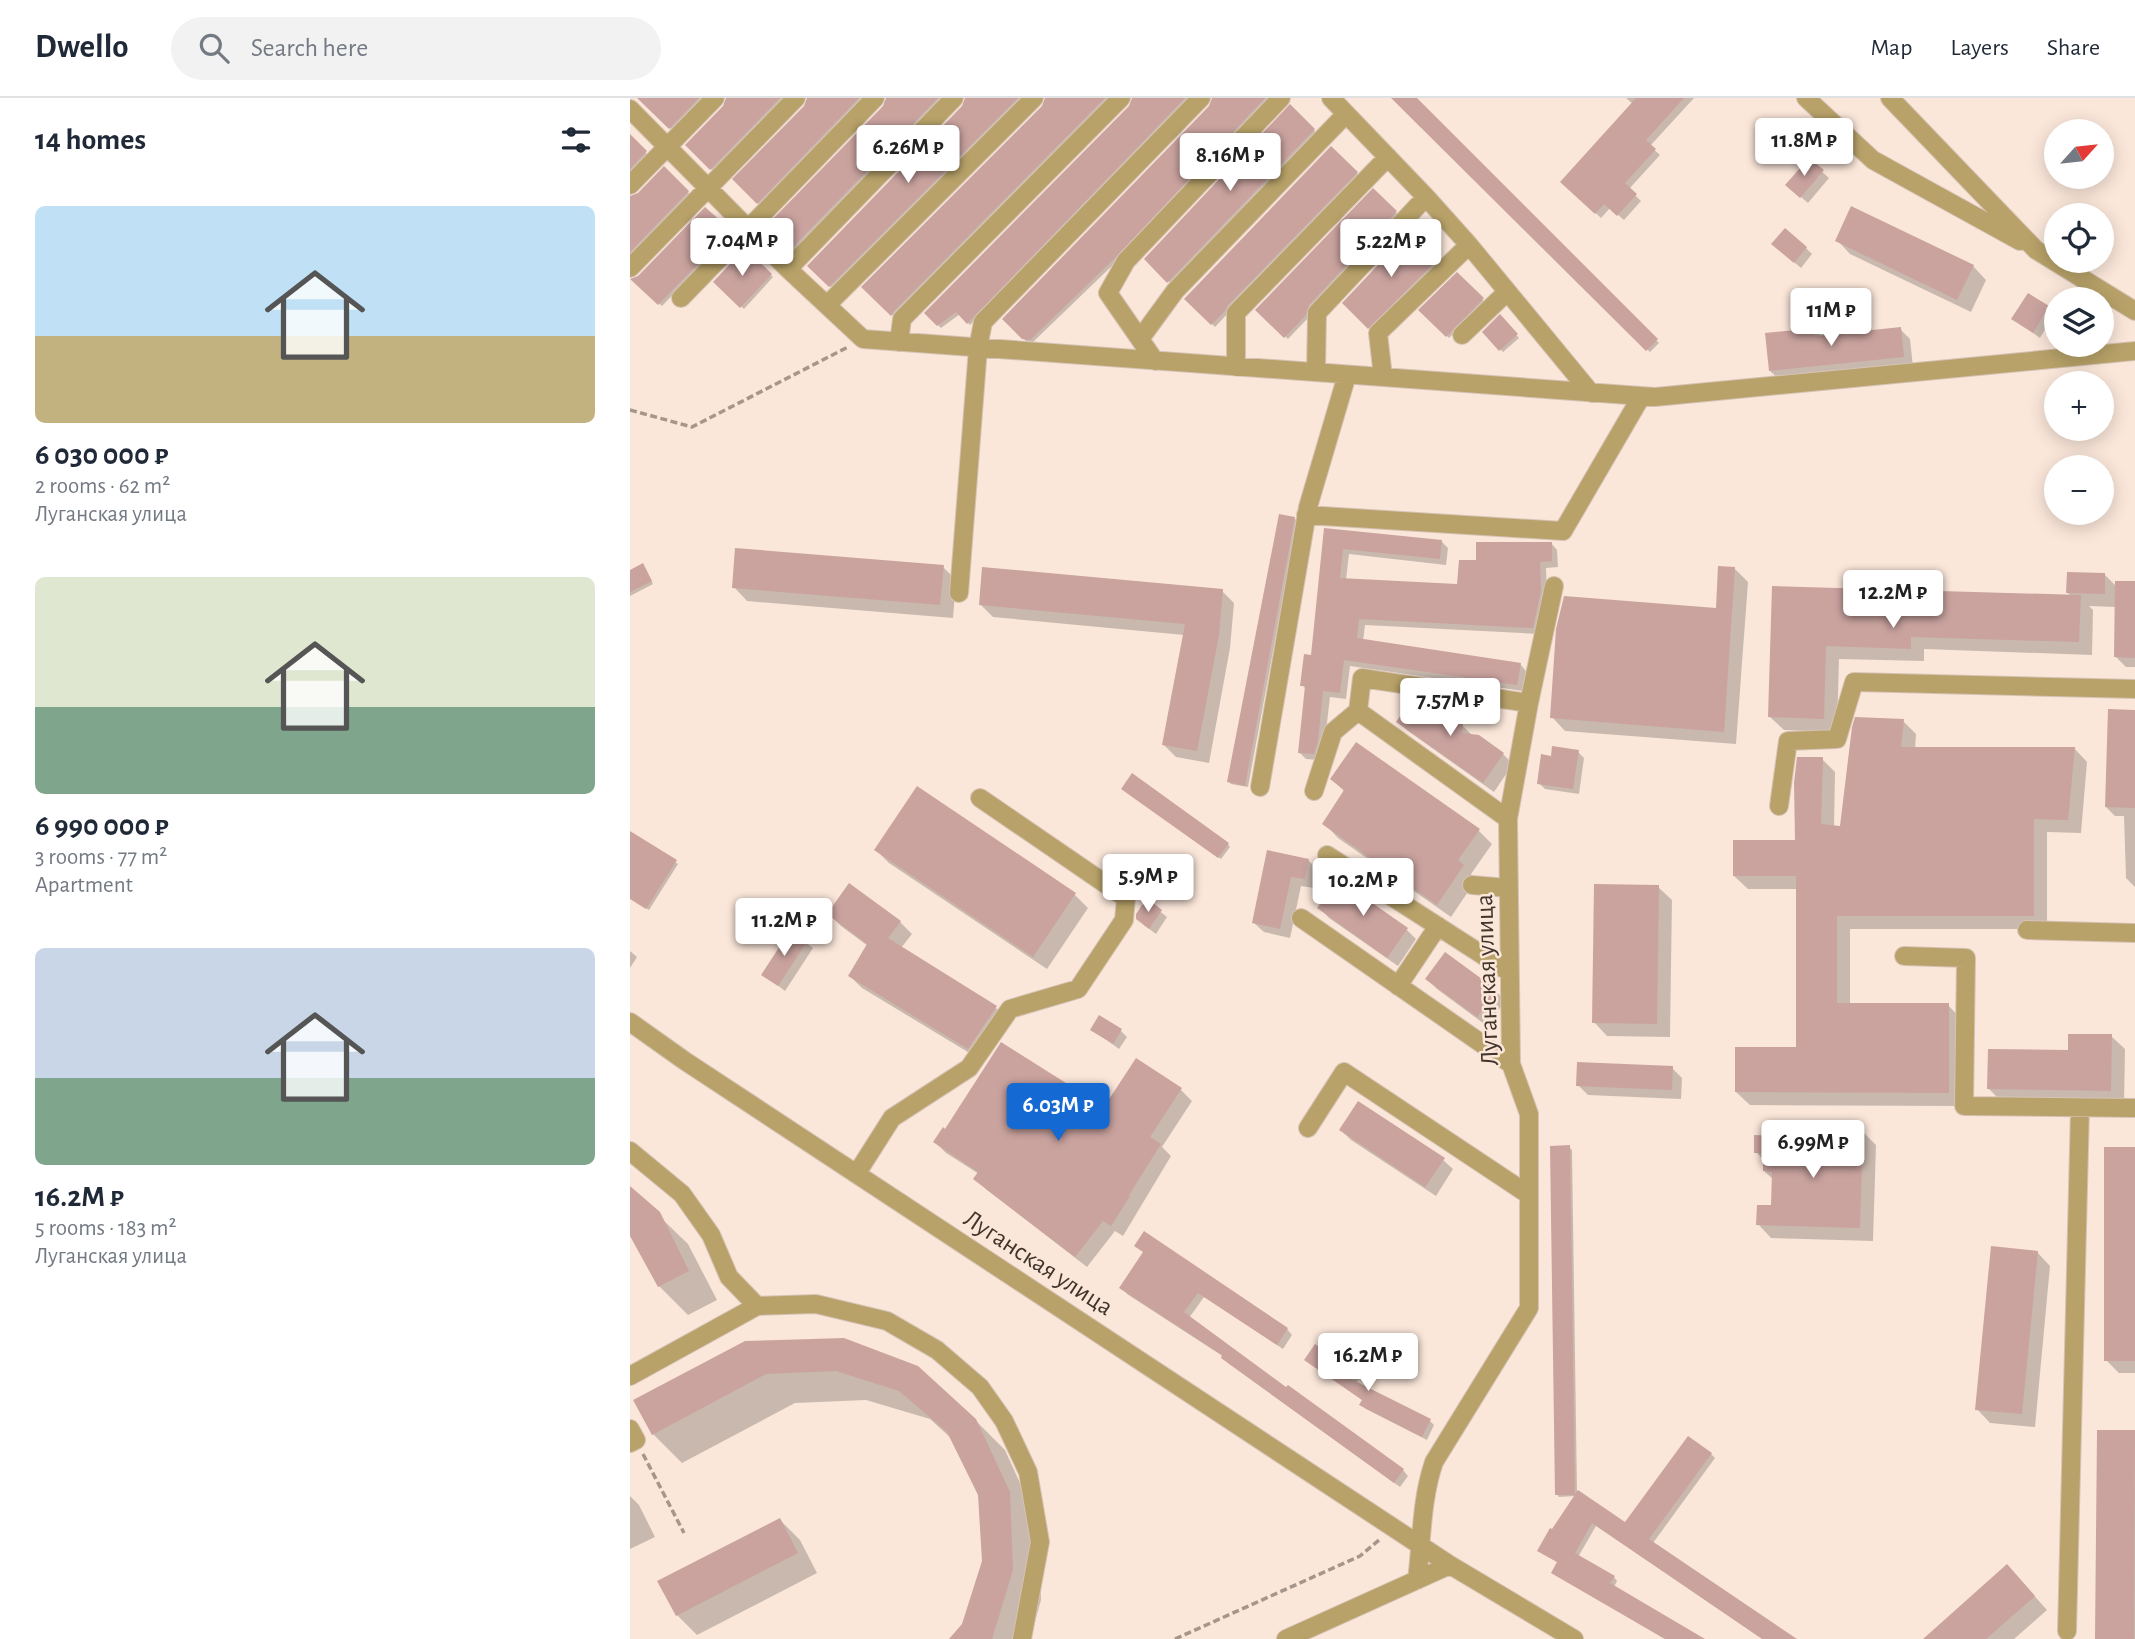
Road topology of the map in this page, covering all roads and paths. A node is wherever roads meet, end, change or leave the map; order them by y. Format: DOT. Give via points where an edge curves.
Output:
graph roads {
  1 [pos="636,98"];
  2 [pos="715,98"];
  3 [pos="796,98"];
  4 [pos="875,98"];
  5 [pos="954,98"];
  6 [pos="1034,98"];
  7 [pos="1121,98"];
  8 [pos="1201,98"];
  9 [pos="1281,98"];
  10 [pos="1331,98"];
  11 [pos="1806,98"];
  12 [pos="1890,98"];
  13 [pos="1902,98"];
  14 [pos="630,104"];
  15 [pos="630,109"];
  16 [pos="1346,114"];
  17 [pos="1910,121"];
  18 [pos="667,147"];
  19 [pos="1388,157"];
  20 [pos="630,185"];
  21 [pos="709,188"];
  22 [pos="1426,197"];
  23 [pos="748,228"];
  24 [pos="1469,245"];
  25 [pos="2036,250"];
  26 [pos="630,268"];
  27 [pos="788,269"];
  28 [pos="1507,292"];
  29 [pos="681,298"];
  30 [pos="827,305"];
  31 [pos="2135,311"];
  32 [pos="1462,335"];
  33 [pos="863,339"];
  34 [pos="1140,339"];
  35 [pos="899,342"];
  36 [pos="978,348"];
  37 [pos="2135,351"];
  38 [pos="1155,361"];
  39 [pos="1236,367"];
  40 [pos="1316,372"];
  41 [pos="1347,375"];
  42 [pos="1382,377"];
  43 [pos="1591,393"];
  44 [pos="1641,397"];
  45 [pos="630,410"];
  46 [pos="1306,515"];
  47 [pos="1554,586"];
  48 [pos="960,593"];
  49 [pos="2135,689"];
  50 [pos="1529,703"];
  51 [pos="1358,711"];
  52 [pos="1260,787"];
  53 [pos="1314,791"];
  54 [pos="980,798"];
  55 [pos="1779,806"];
  56 [pos="1508,819"];
  57 [pos="1327,855"];
  58 [pos="1472,885"];
  59 [pos="1508,888"];
  60 [pos="1301,918"];
  61 [pos="1438,926"];
  62 [pos="2027,930"];
  63 [pos="2135,933"];
  64 [pos="1904,956"];
  65 [pos="1510,972"];
  66 [pos="1398,986"];
  67 [pos="630,1022"];
  68 [pos="1511,1064"];
  69 [pos="2080,1108"];
  70 [pos="2135,1108"];
  71 [pos="1308,1128"];
  72 [pos="630,1151"];
  73 [pos="857,1173"];
  74 [pos="1529,1195"];
  75 [pos="757,1306"];
  76 [pos="630,1376"];
  77 [pos="632,1437"];
  78 [pos="1394,1527"];
  79 [pos="684,1533"];
  80 [pos="1420,1545"];
  81 [pos="1450,1565"];
  82 [pos="1417,1580"];
  83 [pos="2067,1631"];
  84 [pos="1022,1639"];
  85 [pos="1175,1639"];
  86 [pos="1286,1639"];
  87 [pos="1574,1639"];
  1 -- 14 [label="street"];
  2 -- 18 [label="street"];
  3 -- 21 [label="street"];
  4 -- 23 [label="street"];
  5 -- 27 [label="street"];
  6 -- 30 [label="street"];
  7 -- 35 [label="street" via="902,319"];
  8 -- 36 [label="street" via="982,322"];
  9 -- 34 [label="street" via="1126,261 1108,293"];
  10 -- 16 [label="street"];
  11 -- 25 [label="street" via="1873,160"];
  12 -- 17 [label="street"];
  13 -- 17 [label="street"];
  15 -- 18 [label="street"];
  16 -- 19 [label="street"];
  16 -- 34 [label="street" via="1175,291"];
  17 -- 25 [label="street"];
  18 -- 20 [label="street"];
  18 -- 21 [label="street"];
  19 -- 22 [label="street"];
  19 -- 39 [label="street" via="1236,313"];
  21 -- 23 [label="street"];
  21 -- 26 [label="street"];
  22 -- 24 [label="street"];
  22 -- 40 [label="street" via="1317,313"];
  23 -- 27 [label="street"];
  23 -- 29 [label="street"];
  24 -- 28 [label="street"];
  24 -- 42 [label="street" via="1378,333"];
  25 -- 31 [label="street"];
  27 -- 30 [label="street"];
  28 -- 32 [label="street"];
  28 -- 43 [label="street"];
  30 -- 33 [label="street"];
  33 -- 35 [label="street"];
  33 -- 45 [label="path" via="692,427"];
  34 -- 38 [label="street"];
  35 -- 36 [label="street"];
  36 -- 38 [label="street"];
  36 -- 48 [label="street"];
  37 -- 44 [label="street"];
  38 -- 39 [label="street"];
  39 -- 40 [label="street"];
  40 -- 41 [label="street"];
  41 -- 42 [label="street"];
  41 -- 46 [label="street"];
  42 -- 43 [label="street"];
  43 -- 44 [label="street"];
  44 -- 46 [label="street" via="1563,531"];
  46 -- 52 [label="street"];
  47 -- 50 [label="street, Луганская улица"];
  49 -- 55 [label="street" via="1854,682 1837,739 1788,741"];
  50 -- 51 [label="street" via="1362,678"];
  50 -- 56 [label="street, Луганская улица"];
  51 -- 53 [label="street" via="1333,732"];
  51 -- 56 [label="street"];
  54 -- 73 [label="street" via="1126,898 1124,920 1078,989 1010,1009 969,1069 892,1118"];
  56 -- 59 [label="street, Луганская улица"];
  57 -- 61 [label="street"];
  58 -- 59 [label="street"];
  59 -- 65 [label="street, Луганская улица"];
  60 -- 66 [label="street"];
  61 -- 65 [label="street"];
  61 -- 66 [label="street"];
  62 -- 63 [label="street"];
  64 -- 69 [label="street" via="1966,958 1964,1107"];
  65 -- 68 [label="street, Луганская улица"];
  66 -- 68 [label="street"];
  67 -- 73 [label="street, Луганская улица"];
  68 -- 74 [label="street, Луганская улица" via="1529,1114"];
  69 -- 70 [label="street"];
  69 -- 83 [label="street"];
  71 -- 74 [label="street" via="1343,1072"];
  72 -- 75 [label="street" via="682,1194 711,1235 729,1277"];
  73 -- 78 [label="street, Луганская улица"];
  74 -- 80 [label="street, Луганская улица" via="1528,1308 1434,1462"];
  75 -- 76 [label="street"];
  75 -- 84 [label="street" via="816,1304 887,1321 937,1350 980,1387 1004,1421 1028,1472 1040,1542"];
  77 -- 79 [label="path"];
  78 -- 80 [label="street, Луганская улица"];
  78 -- 85 [label="path" via="1360,1556"];
  80 -- 81 [label="street, Луганская улица"];
  80 -- 82 [label="street, Луганская улица"];
  81 -- 82 [label="street"];
  81 -- 87 [label="street, Луганская улица"];
  82 -- 86 [label="street"];
}
